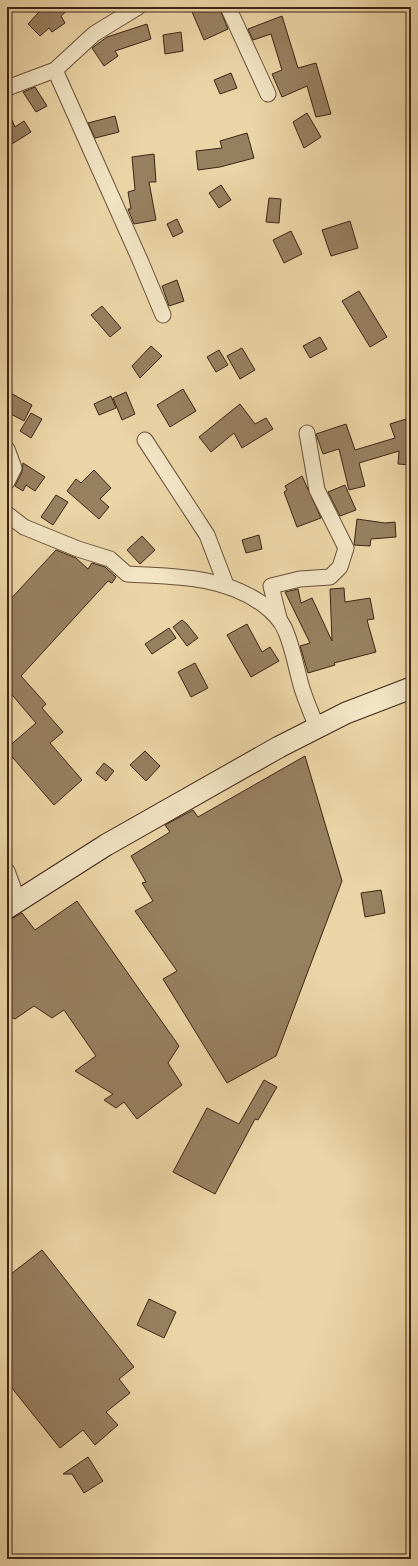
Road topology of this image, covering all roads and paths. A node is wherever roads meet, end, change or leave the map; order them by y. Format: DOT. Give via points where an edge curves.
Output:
graph roads {
  1 [pos="137,7"];
  2 [pos="228,7"];
  3 [pos="55,70"];
  4 [pos="7,88"];
  5 [pos="268,94"];
  6 [pos="162,315"];
  7 [pos="307,433"];
  8 [pos="145,440"];
  9 [pos="7,449"];
  10 [pos="7,482"];
  11 [pos="7,514"];
  12 [pos="226,585"];
  13 [pos="279,618"];
  14 [pos="411,688"];
  15 [pos="316,727"];
  16 [pos="7,871"];
  17 [pos="12,905"];
  1 -- 3 [label="street" via="94,34"];
  2 -- 5 [label="street"];
  3 -- 4 [label="street"];
  3 -- 6 [label="street"];
  7 -- 13 [label="street" via="317,490 346,548 340,567 330,578 300,579 270,586"];
  8 -- 12 [label="street" via="207,535"];
  9 -- 10 [label="street" via="14,468"];
  11 -- 12 [label="street" via="24,527 78,550 110,559 127,574 169,575"];
  12 -- 13 [label="street" via="254,598"];
  13 -- 15 [label="street" via="286,631 301,686"];
  14 -- 15 [label="street"];
  15 -- 17 [label="street" via="175,805"];
  16 -- 17 [label="street"];
}
